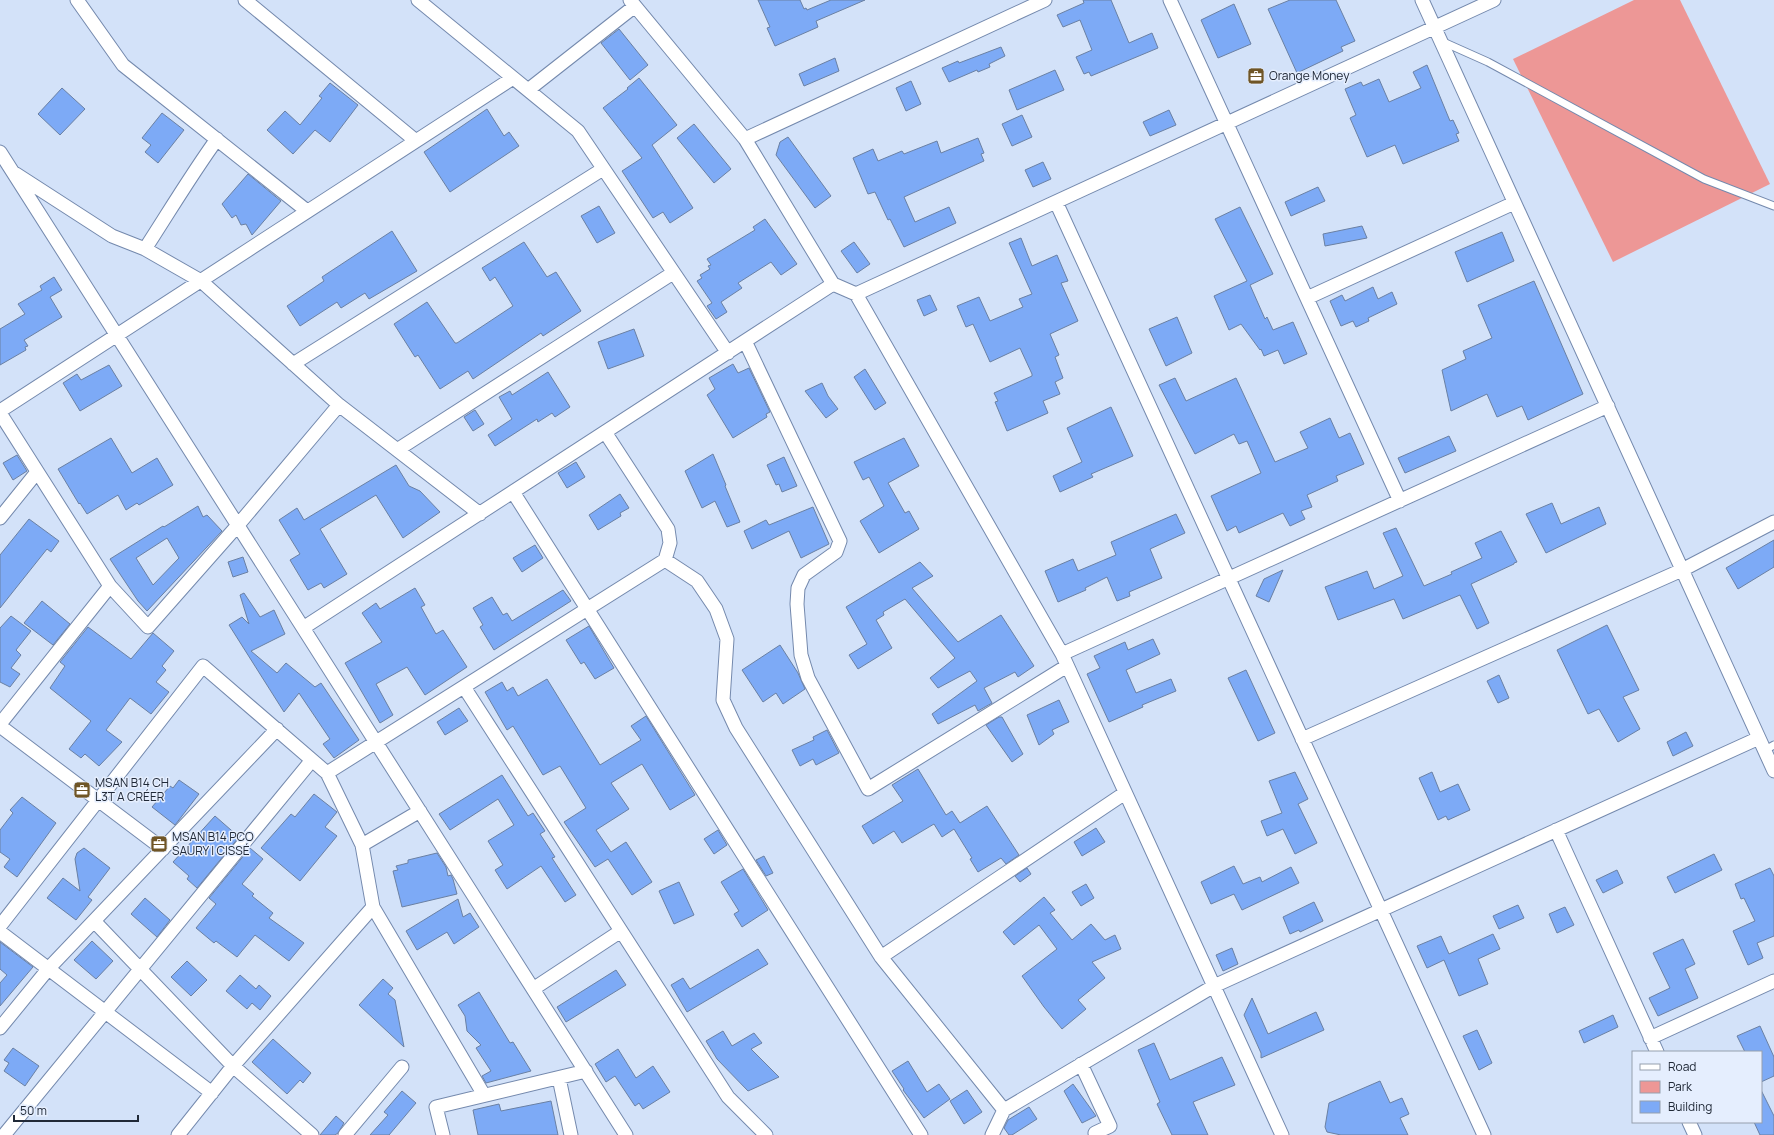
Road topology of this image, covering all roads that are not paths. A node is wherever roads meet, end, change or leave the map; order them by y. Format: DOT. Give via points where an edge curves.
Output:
graph roads {
  1 [pos="77,0"];
  2 [pos="245,0"];
  3 [pos="418,0"];
  4 [pos="1045,0"];
  5 [pos="1170,0"];
  6 [pos="1422,0"];
  7 [pos="1494,0"];
  8 [pos="632,3"];
  9 [pos="1435,27"];
  10 [pos="1441,41"];
  11 [pos="513,78"];
  12 [pos="528,90"];
  13 [pos="1227,123"];
  14 [pos="216,139"];
  15 [pos="745,139"];
  16 [pos="416,141"];
  17 [pos="0,152"];
  18 [pos="603,169"];
  19 [pos="12,171"];
  20 [pos="1056,202"];
  21 [pos="1514,203"];
  22 [pos="1774,206"];
  23 [pos="307,211"];
  24 [pos="145,249"];
  25 [pos="673,273"];
  26 [pos="200,281"];
  27 [pos="833,284"];
  28 [pos="856,294"];
  29 [pos="1307,298"];
  30 [pos="117,335"];
  31 [pos="745,341"];
  32 [pos="728,353"];
  33 [pos="293,364"];
  34 [pos="339,404"];
  35 [pos="1608,406"];
  36 [pos="0,412"];
  37 [pos="605,432"];
  38 [pos="397,450"];
  39 [pos="37,472"];
  40 [pos="513,492"];
  41 [pos="1400,501"];
  42 [pos="480,514"];
  43 [pos="0,518"];
  44 [pos="1774,522"];
  45 [pos="238,525"];
  46 [pos="665,560"];
  47 [pos="1682,570"];
  48 [pos="1229,579"];
  49 [pos="110,586"];
  50 [pos="587,610"];
  51 [pos="303,628"];
  52 [pos="1065,660"];
  53 [pos="464,687"];
  54 [pos="0,725"];
  55 [pos="277,729"];
  56 [pos="1759,738"];
  57 [pos="1302,739"];
  58 [pos="376,742"];
  59 [pos="1769,748"];
  60 [pos="312,760"];
  61 [pos="1774,770"];
  62 [pos="327,772"];
  63 [pos="1125,793"];
  64 [pos="98,800"];
  65 [pos="420,811"];
  66 [pos="1556,830"];
  67 [pos="362,845"];
  68 [pos="163,848"];
  69 [pos="373,907"];
  70 [pos="1381,910"];
  71 [pos="94,921"];
  72 [pos="0,926"];
  73 [pos="621,931"];
  74 [pos="0,932"];
  75 [pos="881,957"];
  76 [pos="49,968"];
  77 [pos="141,968"];
  78 [pos="1774,980"];
  79 [pos="1214,986"];
  80 [pos="533,989"];
  81 [pos="106,1012"];
  82 [pos="0,1028"];
  83 [pos="1650,1038"];
  84 [pos="1656,1051"];
  85 [pos="1081,1064"];
  86 [pos="234,1066"];
  87 [pos="402,1067"];
  88 [pos="586,1071"];
  89 [pos="559,1078"];
  90 [pos="212,1093"];
  91 [pos="484,1096"];
  92 [pos="1004,1110"];
  93 [pos="1689,1123"];
  94 [pos="4,1135"];
  95 [pos="178,1135"];
  96 [pos="312,1135"];
  97 [pos="345,1135"];
  98 [pos="443,1135"];
  99 [pos="571,1135"];
  100 [pos="626,1135"];
  101 [pos="766,1135"];
  102 [pos="921,1135"];
  103 [pos="992,1135"];
  104 [pos="1096,1135"];
  105 [pos="1282,1135"];
  106 [pos="1484,1135"];
  107 [pos="1695,1135"];
  1 -- 14 [label="street" via="123,65"];
  2 -- 16 [label="street"];
  3 -- 11 [label="street"];
  4 -- 15 [label="street"];
  5 -- 13 [label="street"];
  6 -- 9 [label="street"];
  7 -- 9 [label="street"];
  8 -- 12 [label="street"];
  8 -- 15 [label="street"];
  9 -- 10 [label="street"];
  9 -- 13 [label="street"];
  10 -- 21 [label="street"];
  10 -- 22 [label="lane" via="1488,62 1704,179"];
  11 -- 12 [label="street"];
  11 -- 16 [label="street"];
  12 -- 18 [label="street" via="578,131"];
  13 -- 20 [label="street"];
  13 -- 29 [label="street"];
  14 -- 23 [label="street"];
  14 -- 24 [label="street"];
  15 -- 27 [label="street"];
  16 -- 23 [label="street"];
  17 -- 19 [label="street"];
  18 -- 25 [label="street"];
  18 -- 33 [label="street"];
  19 -- 24 [label="street" via="112,236"];
  19 -- 30 [label="street"];
  20 -- 28 [label="street"];
  20 -- 48 [label="street"];
  21 -- 29 [label="street"];
  21 -- 35 [label="street"];
  23 -- 26 [label="street"];
  24 -- 26 [label="street"];
  25 -- 32 [label="street"];
  25 -- 38 [label="street"];
  26 -- 30 [label="street"];
  26 -- 33 [label="street"];
  27 -- 28 [label="street"];
  27 -- 31 [label="street"];
  28 -- 52 [label="street"];
  29 -- 41 [label="street"];
  30 -- 36 [label="street"];
  30 -- 45 [label="street"];
  31 -- 32 [label="street"];
  31 -- 52 [label="street" via="840,541 836,552 804,575 798,588 801,655 808,678 868,789"];
  32 -- 37 [label="street"];
  33 -- 34 [label="street"];
  34 -- 38 [label="street"];
  34 -- 45 [label="street"];
  35 -- 41 [label="street"];
  35 -- 47 [label="street"];
  36 -- 39 [label="street"];
  37 -- 40 [label="street"];
  37 -- 46 [label="street" via="668,529 670,543"];
  38 -- 42 [label="street"];
  39 -- 43 [label="street"];
  39 -- 49 [label="street"];
  40 -- 42 [label="street"];
  40 -- 50 [label="street"];
  41 -- 48 [label="street"];
  42 -- 51 [label="street"];
  44 -- 47 [label="street"];
  45 -- 49 [label="street" via="148,627"];
  45 -- 51 [label="street"];
  46 -- 50 [label="street"];
  46 -- 75 [label="street" via="697,581 716,609 727,639 723,700 736,728"];
  47 -- 56 [label="street"];
  47 -- 57 [label="street"];
  48 -- 52 [label="street"];
  48 -- 57 [label="street"];
  49 -- 54 [label="street"];
  50 -- 53 [label="street"];
  50 -- 102 [label="street"];
  51 -- 58 [label="street"];
  52 -- 63 [label="street"];
  53 -- 58 [label="street"];
  53 -- 73 [label="street"];
  54 -- 64 [label="street"];
  55 -- 60 [label="street"];
  55 -- 64 [label="street" via="203,666"];
  55 -- 68 [label="street"];
  56 -- 59 [label="street"];
  56 -- 66 [label="street"];
  57 -- 70 [label="street"];
  58 -- 62 [label="street"];
  58 -- 65 [label="street"];
  59 -- 61 [label="street"];
  60 -- 62 [label="street"];
  60 -- 77 [label="street"];
  62 -- 67 [label="street"];
  63 -- 75 [label="street"];
  63 -- 79 [label="street"];
  64 -- 68 [label="street"];
  64 -- 72 [label="street"];
  65 -- 67 [label="street"];
  65 -- 80 [label="street"];
  66 -- 70 [label="street"];
  66 -- 83 [label="street"];
  67 -- 69 [label="street"];
  68 -- 71 [label="street"];
  69 -- 86 [label="street"];
  69 -- 91 [label="street"];
  70 -- 79 [label="street"];
  70 -- 106 [label="street"];
  71 -- 76 [label="street"];
  71 -- 77 [label="street"];
  73 -- 80 [label="street"];
  73 -- 101 [label="street" via="728,1098"];
  74 -- 76 [label="street"];
  75 -- 92 [label="street"];
  76 -- 81 [label="street"];
  76 -- 82 [label="street"];
  77 -- 81 [label="street"];
  77 -- 86 [label="street"];
  78 -- 83 [label="street"];
  79 -- 85 [label="street"];
  79 -- 105 [label="street"];
  80 -- 88 [label="street"];
  81 -- 90 [label="street"];
  81 -- 94 [label="street"];
  83 -- 84 [label="street"];
  85 -- 92 [label="street"];
  85 -- 104 [label="street" via="1110,1126 1095,1133"];
  86 -- 90 [label="street"];
  86 -- 96 [label="street"];
  87 -- 97 [label="street"];
  88 -- 89 [label="street"];
  88 -- 100 [label="street"];
  89 -- 91 [label="street"];
  89 -- 99 [label="street"];
  90 -- 95 [label="street"];
  91 -- 98 [label="street" via="436,1107"];
  92 -- 103 [label="street"];
  93 -- 107 [label="street"];
}
